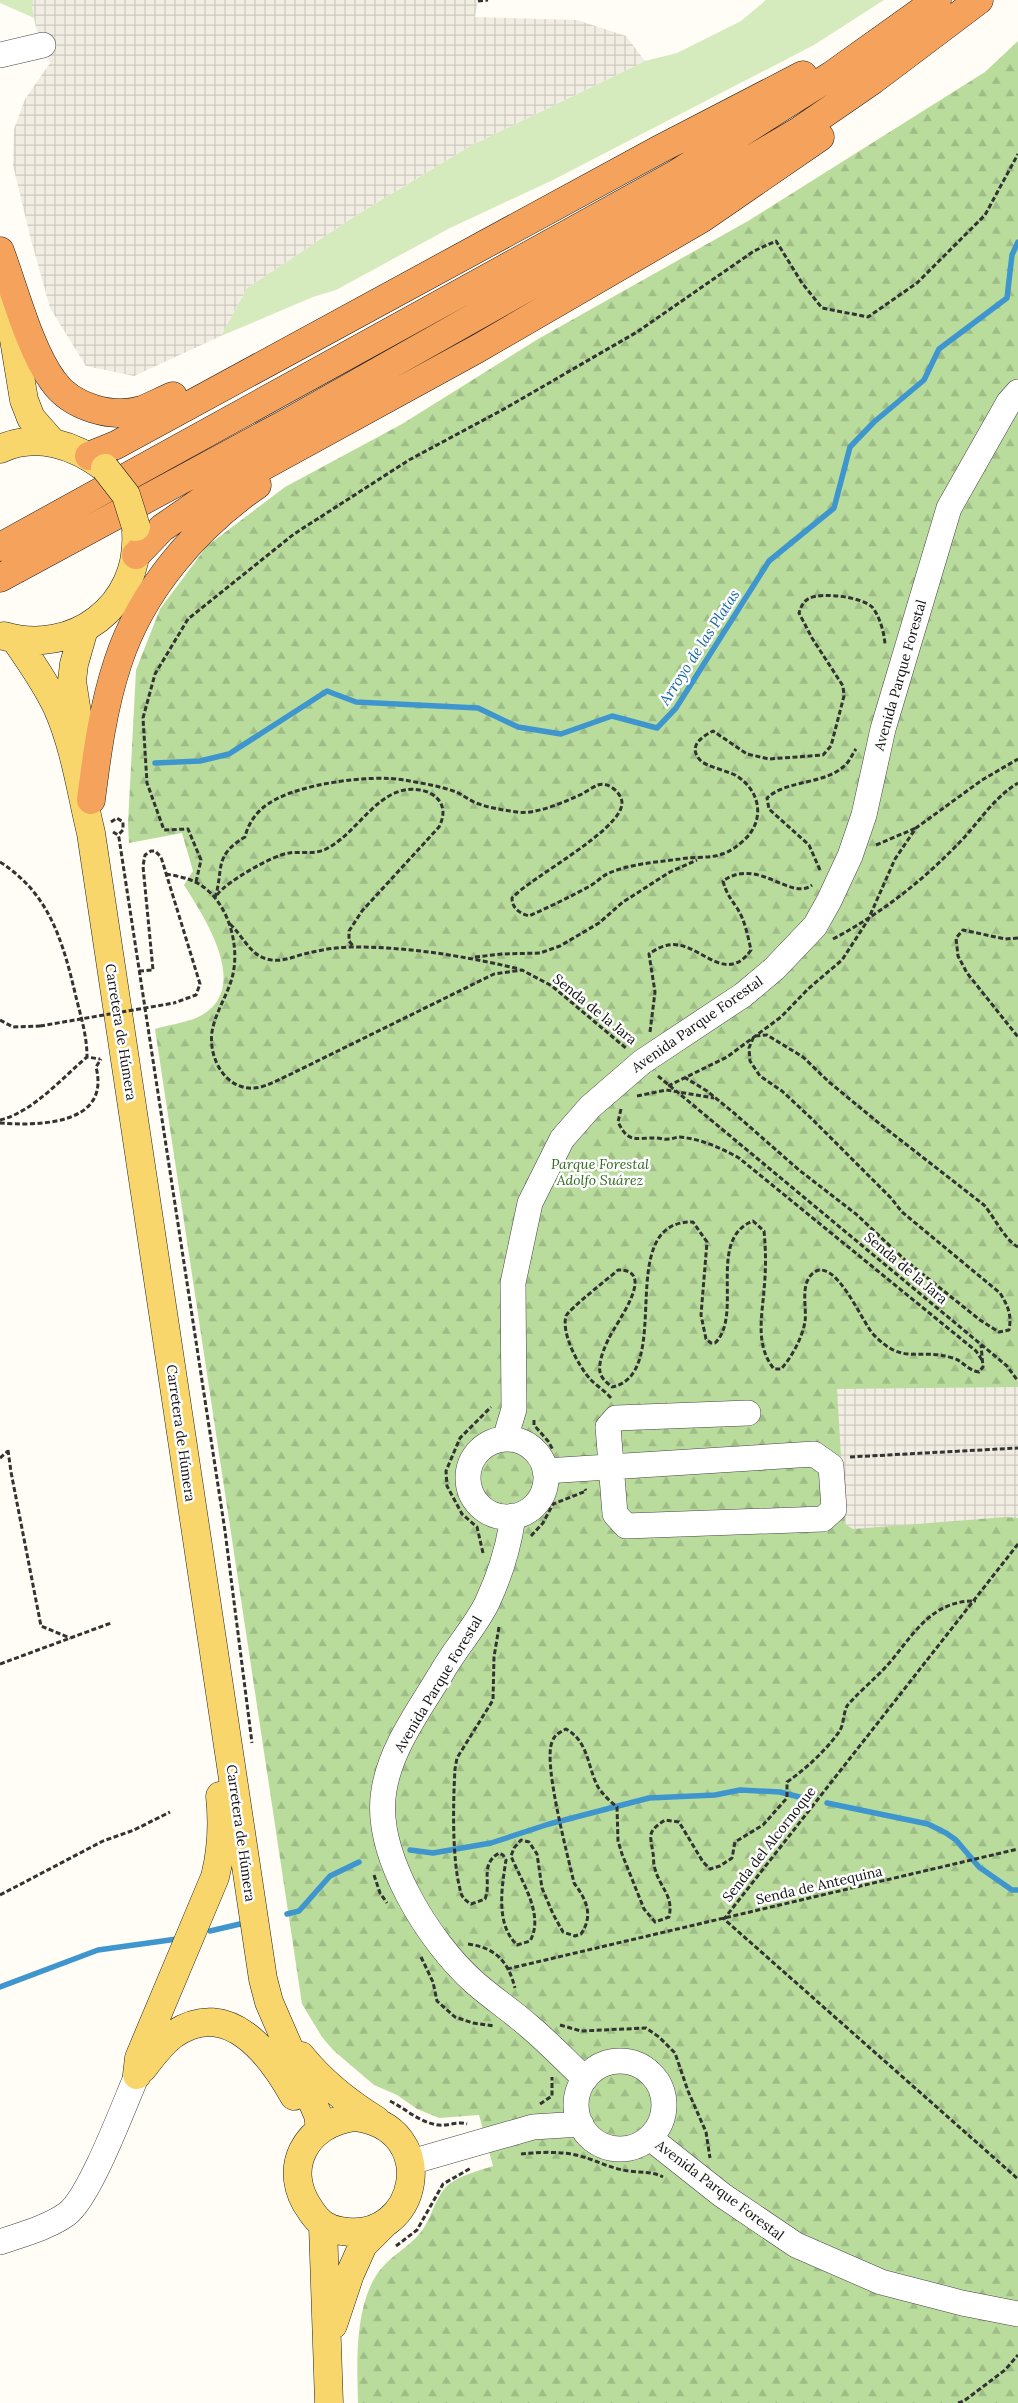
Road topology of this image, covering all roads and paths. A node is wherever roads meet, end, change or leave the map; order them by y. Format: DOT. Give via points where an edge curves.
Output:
graph roads {
  1 [pos="488,0"];
  2 [pos="914,0"];
  3 [pos="937,0"];
  4 [pos="979,0"];
  5 [pos="998,0"];
  6 [pos="478,1"];
  7 [pos="43,45"];
  8 [pos="0,56"];
  9 [pos="1018,154"];
  10 [pos="0,251"];
  11 [pos="0,256"];
  12 [pos="314,336"];
  13 [pos="477,349"];
  14 [pos="1018,392"];
  15 [pos="53,443"];
  16 [pos="0,449"];
  17 [pos="97,462"];
  18 [pos="0,547"];
  19 [pos="136,555"];
  20 [pos="0,578"];
  21 [pos="84,629"];
  22 [pos="7,637"];
  23 [pos="885,652"];
  24 [pos="859,745"];
  25 [pos="1018,758"];
  26 [pos="1018,783"];
  27 [pos="91,800"];
  28 [pos="916,828"];
  29 [pos="91,833"];
  30 [pos="118,835"];
  31 [pos="850,856"];
  32 [pos="698,859"];
  33 [pos="0,862"];
  34 [pos="166,874"];
  35 [pos="819,874"];
  36 [pos="196,882"];
  37 [pos="814,883"];
  38 [pos="215,898"];
  39 [pos="868,920"];
  40 [pos="229,923"];
  41 [pos="1018,938"];
  42 [pos="825,943"];
  43 [pos="354,947"];
  44 [pos="472,958"];
  45 [pos="522,970"];
  46 [pos="140,971"];
  47 [pos="131,973"];
  48 [pos="0,1020"];
  49 [pos="754,1036"];
  50 [pos="1018,1037"];
  51 [pos="87,1057"];
  52 [pos="108,1057"];
  53 [pos="649,1057"];
  54 [pos="101,1059"];
  55 [pos="684,1078"];
  56 [pos="668,1086"];
  57 [pos="675,1091"];
  58 [pos="716,1098"];
  59 [pos="631,1100"];
  60 [pos="625,1103"];
  61 [pos="0,1122"];
  62 [pos="1018,1247"];
  63 [pos="980,1344"];
  64 [pos="982,1360"];
  65 [pos="1018,1381"];
  66 [pos="514,1394"];
  67 [pos="748,1413"];
  68 [pos="534,1417"];
  69 [pos="616,1418"];
  70 [pos="505,1439"];
  71 [pos="1018,1448"];
  72 [pos="0,1458"];
  73 [pos="842,1458"];
  74 [pos="550,1462"];
  75 [pos="611,1468"];
  76 [pos="584,1469"];
  77 [pos="513,1516"];
  78 [pos="529,1539"];
  79 [pos="1018,1544"];
  80 [pos="484,1559"];
  81 [pos="976,1601"];
  82 [pos="112,1622"];
  83 [pos="490,1636"];
  84 [pos="70,1638"];
  85 [pos="0,1664"];
  86 [pos="222,1711"];
  87 [pos="253,1749"];
  88 [pos="170,1812"];
  89 [pos="1018,1849"];
  90 [pos="371,1866"];
  91 [pos="0,1895"];
  92 [pos="390,1908"];
  93 [pos="724,1919"];
  94 [pos="466,1944"];
  95 [pos="419,1953"];
  96 [pos="508,1968"];
  97 [pos="516,1991"];
  98 [pos="557,2024"];
  99 [pos="497,2026"];
  100 [pos="280,2030"];
  101 [pos="546,2070"];
  102 [pos="137,2075"];
  103 [pos="584,2079"];
  104 [pos="539,2104"];
  105 [pos="381,2110"];
  106 [pos="580,2124"];
  107 [pos="317,2132"];
  108 [pos="470,2133"];
  109 [pos="650,2138"];
  110 [pos="514,2155"];
  111 [pos="411,2162"];
  112 [pos="664,2178"];
  113 [pos="702,2178"];
  114 [pos="1018,2179"];
  115 [pos="387,2221"];
  116 [pos="323,2226"];
  117 [pos="0,2242"];
  118 [pos="389,2250"];
  119 [pos="1018,2314"];
  120 [pos="327,2344"];
  121 [pos="1018,2355"];
  122 [pos="329,2403"];
  123 [pos="958,2403"];
  1 -- 6 [label="path"];
  2 -- 12 [label="highway" via="819,66"];
  3 -- 18 [label="highway" via="832,75 676,174"];
  4 -- 20 [label="highway" via="873,80 790,136 300,415"];
  5 -- 13 [label="highway" via="807,147 701,219"];
  7 -- 8 [label="street"];
  9 -- 36 [label="path" via="985,215 917,283 868,317 822,308 776,241 754,251 637,332 401,465 294,534 188,619 155,674 143,718 147,783 164,830 188,829 201,860"];
  10 -- 12 [label="highway" via="40,359 54,383 76,402 106,413 140,410 264,349"];
  11 -- 15 [label="main road" via="24,400 31,418"];
  12 -- 17 [label="highway" via="116,445"];
  13 -- 19 [label="highway" via="214,492 162,528"];
  13 -- 27 [label="highway" via="238,498 176,559 144,607 118,660 100,734"];
  14 -- 31 [label="street, Avenida Parque Forestal" via="1009,402 949,508 883,729 864,815"];
  15 -- 16 [label="main road" via="30,442"];
  15 -- 17 [label="main road" via="72,448"];
  17 -- 19 [label="main road, bridge" via="126,495 136,528"];
  19 -- 21 [label="main road" via="126,586 115,603"];
  21 -- 22 [label="main road" via="62,638 39,641"];
  21 -- 27 [label="main road, Carretera de Húmera" via="74,664 72,689"];
  22 -- 29 [label="main road, Carretera de Húmera" via="44,683 57,708 70,743"];
  23 -- 32 [label="path" via="880,621 864,602 826,595 810,598 802,604 799,613 803,622 843,686 844,696 830,746 823,755 769,759 747,754 713,731 700,737 695,744 696,754 702,762 737,776 757,800 759,814 755,827 727,853"];
  24 -- 35 [label="path" via="839,769 812,781 774,791 767,798 769,809 809,845 820,868"];
  25 -- 28 [label="path"];
  26 -- 39 [label="path" via="1003,792 927,876"];
  27 -- 29 [label="main road, Carretera de Húmera"];
  28 -- 31 [label="path"];
  28 -- 39 [label="path" via="895,859"];
  29 -- 86 [label="main road, Carretera de Húmera"];
  30 -- 30 [label="path" via="110,827 117,818 124,826"];
  30 -- 46 [label="path"];
  31 -- 53 [label="street, Avenida Parque Forestal" via="815,926 792,951 743,995"];
  32 -- 38 [label="path" via="682,858 609,873 540,911 529,916 521,914 512,904 512,898 604,829 620,812 619,792 599,784 574,798 534,811 519,812 488,806 455,792 373,776 293,793 268,804 248,825 244,837 222,857"];
  32 -- 44 [label="path" via="670,872 560,946 540,953"];
  33 -- 51 [label="path" via="18,873 36,893 57,931 87,1037"];
  34 -- 36 [label="path"];
  34 -- 46 [label="path" via="158,854 148,852 143,859 143,872 153,970"];
  34 -- 48 [label="path, bridge" via="200,984 196,996 174,1003 40,1026 13,1027"];
  36 -- 38 [label="path"];
  37 -- 53 [label="path" via="800,890 747,872 734,873 723,881 749,940 751,950 745,959 725,964 678,945 658,948 649,954 655,992"];
  38 -- 40 [label="path"];
  38 -- 43 [label="path" via="226,886 273,857 289,853 312,854 327,849 370,811 401,790 412,789 433,795 443,810 439,827 362,911 349,931 349,941"];
  39 -- 42 [label="path"];
  39 -- 49 [label="path" via="842,960 781,1017"];
  40 -- 43 [label="path" via="242,935 251,952 267,959 283,960 326,949"];
  40 -- 45 [label="path" via="234,944 234,970 212,1030 211,1048 228,1080 244,1087 260,1087 289,1075 494,974"];
  41 -- 50 [label="path" via="1004,939 963,930 956,938 958,956 967,973"];
  43 -- 44 [label="path"];
  44 -- 45 [label="path, Senda de la Jara"];
  45 -- 53 [label="path, Senda de la Jara" via="552,986"];
  46 -- 47 [label="path"];
  46 -- 87 [label="path" via="225,1531"];
  49 -- 55 [label="path" via="727,1057"];
  49 -- 58 [label="path" via="749,1048 750,1061 760,1076 812,1119 902,1212 1000,1293 1009,1309 1009,1330 999,1332 980,1320"];
  49 -- 62 [label="path" via="767,1035 803,1057 880,1124 984,1205 997,1220 1008,1242"];
  51 -- 54 [label="path"];
  51 -- 61 [label="path" via="51,1090"];
  52 -- 54 [label="path"];
  53 -- 56 [label="path, Senda de la Jara"];
  53 -- 66 [label="street, Avenida Parque Forestal" via="612,1086 562,1139 530,1203 513,1283"];
  54 -- 61 [label="path" via="96,1067 98,1091 75,1117 56,1122"];
  55 -- 56 [label="path"];
  55 -- 58 [label="path"];
  56 -- 57 [label="path, Senda de la Jara"];
  57 -- 58 [label="path"];
  57 -- 59 [label="path" via="663,1090"];
  57 -- 63 [label="path, Senda de la Jara"];
  60 -- 64 [label="path" via="618,1122 623,1132 638,1140 687,1138 721,1148 739,1158 976,1351"];
  63 -- 64 [label="path"];
  63 -- 65 [label="path, Senda de la Jara" via="1007,1366"];
  64 -- 69 [label="path" via="983,1367 979,1372 970,1371 955,1358 900,1354 892,1350 871,1332 836,1279 828,1271 820,1270 807,1281 805,1322 790,1358 781,1369 774,1369 763,1348 761,1330 766,1254 764,1231 753,1222 734,1234 724,1327 721,1337 711,1343 706,1339 701,1315 707,1242 693,1222 680,1222 669,1227 660,1237 649,1263 645,1337 632,1376 612,1386 600,1373 600,1365 609,1337 626,1313 635,1280 632,1273 618,1270 572,1307 566,1316 568,1341 591,1380 611,1397"];
  66 -- 70 [label="street, Avenida Parque Forestal" via="514,1408"];
  66 -- 80 [label="path" via="496,1395 491,1409 460,1438 446,1471 447,1486 462,1514 477,1527"];
  67 -- 69 [label="street"];
  68 -- 74 [label="path" via="534,1425 548,1441"];
  69 -- 75 [label="street" via="608,1427"];
  70 -- 74 [label="street" via="531,1447 540,1458"];
  70 -- 77 [label="street" via="485,1445 472,1460 467,1479 472,1496 484,1510 498,1516"];
  71 -- 73 [label="path"];
  72 -- 84 [label="path" via="8,1450 42,1626"];
  74 -- 76 [label="street"];
  74 -- 77 [label="street" via="538,1500 527,1511"];
  75 -- 75 [label="street" via="615,1514 626,1526 823,1519 834,1509 831,1466 814,1454"];
  75 -- 76 [label="street"];
  76 -- 78 [label="path" via="586,1491 553,1504"];
  77 -- 103 [label="street, Avenida Parque Forestal" via="508,1548 486,1604 398,1746 384,1790 381,1820 399,1878 417,1912 444,1948 473,1982 532,2028"];
  79 -- 81 [label="path, Senda del Alcornoque"];
  81 -- 83 [label="path" via="964,1600 939,1609 909,1636 888,1665 848,1705 840,1731 809,1766 787,1782 788,1798 763,1824 735,1842 732,1858 710,1869 679,1822 665,1820 653,1828 650,1841 655,1869 671,1906 669,1917 662,1921 655,1922 644,1909 618,1841 617,1807 605,1797 598,1785 581,1743 566,1729 555,1735 551,1744 551,1771 574,1882 588,1906 589,1918 582,1934 575,1936 563,1932 542,1888 537,1854 529,1842 521,1840 511,1856 535,1913 535,1927 530,1941 517,1945 506,1927 501,1901 506,1860 503,1855 493,1857 486,1869 489,1890 485,1899 471,1904 460,1890 455,1849 457,1758 493,1700 494,1657 500,1621"];
  81 -- 93 [label="path, Senda del Alcornoque"];
  82 -- 84 [label="path"];
  84 -- 85 [label="path"];
  86 -- 100 [label="main road, Carretera de Húmera" via="262,1979"];
  86 -- 102 [label="main road" via="214,1750 223,1821 221,1854 203,1908 139,2058"];
  88 -- 91 [label="path" via="104,1841"];
  89 -- 93 [label="path, Senda de Antequina"];
  90 -- 92 [label="path" via="380,1893"];
  93 -- 96 [label="path, Senda de Antequina"];
  93 -- 114 [label="path, Senda del Alcornoque"];
  94 -- 96 [label="path" via="490,1949"];
  95 -- 99 [label="path" via="433,1982 437,2001 455,2017"];
  96 -- 97 [label="path"];
  98 -- 113 [label="path" via="581,2031 646,2028 675,2053 706,2132 710,2159"];
  100 -- 105 [label="main road, Carretera de Húmera" via="314,2073 338,2094"];
  100 -- 107 [label="main road, Carretera de Húmera" via="318,2115"];
  101 -- 104 [label="path" via="552,2077 552,2096"];
  102 -- 107 [label="main road" via="160,2046 175,2034 202,2023 220,2024 253,2039 264,2051"];
  102 -- 117 [label="street" via="93,2176 69,2213 55,2222"];
  103 -- 106 [label="street" via="576,2101"];
  103 -- 109 [label="street, Avenida Parque Forestal" via="600,2066 619,2060 633,2062 655,2076 665,2101 664,2115"];
  105 -- 107 [label="main road" via="333,2121"];
  105 -- 108 [label="path" via="440,2126 462,2123"];
  105 -- 111 [label="main road" via="402,2141"];
  106 -- 108 [label="street"];
  106 -- 109 [label="street, Avenida Parque Forestal" via="594,2139 612,2148 632,2147"];
  107 -- 116 [label="main road" via="308,2141 299,2160 298,2182 304,2203"];
  108 -- 111 [label="street"];
  108 -- 118 [label="path" via="481,2159 477,2165 443,2184 417,2230"];
  109 -- 113 [label="street, Avenida Parque Forestal"];
  110 -- 112 [label="path" via="542,2152 580,2156 601,2165 656,2173"];
  111 -- 115 [label="main road" via="408,2196"];
  113 -- 119 [label="street, Avenida Parque Forestal" via="796,2245 873,2278 962,2303"];
  115 -- 116 [label="main road" via="364,2231 342,2232"];
  115 -- 120 [label="main road" via="363,2245"];
  116 -- 120 [label="main road"];
  120 -- 122 [label="main road"];
  121 -- 123 [label="path" via="1005,2370"];
}
